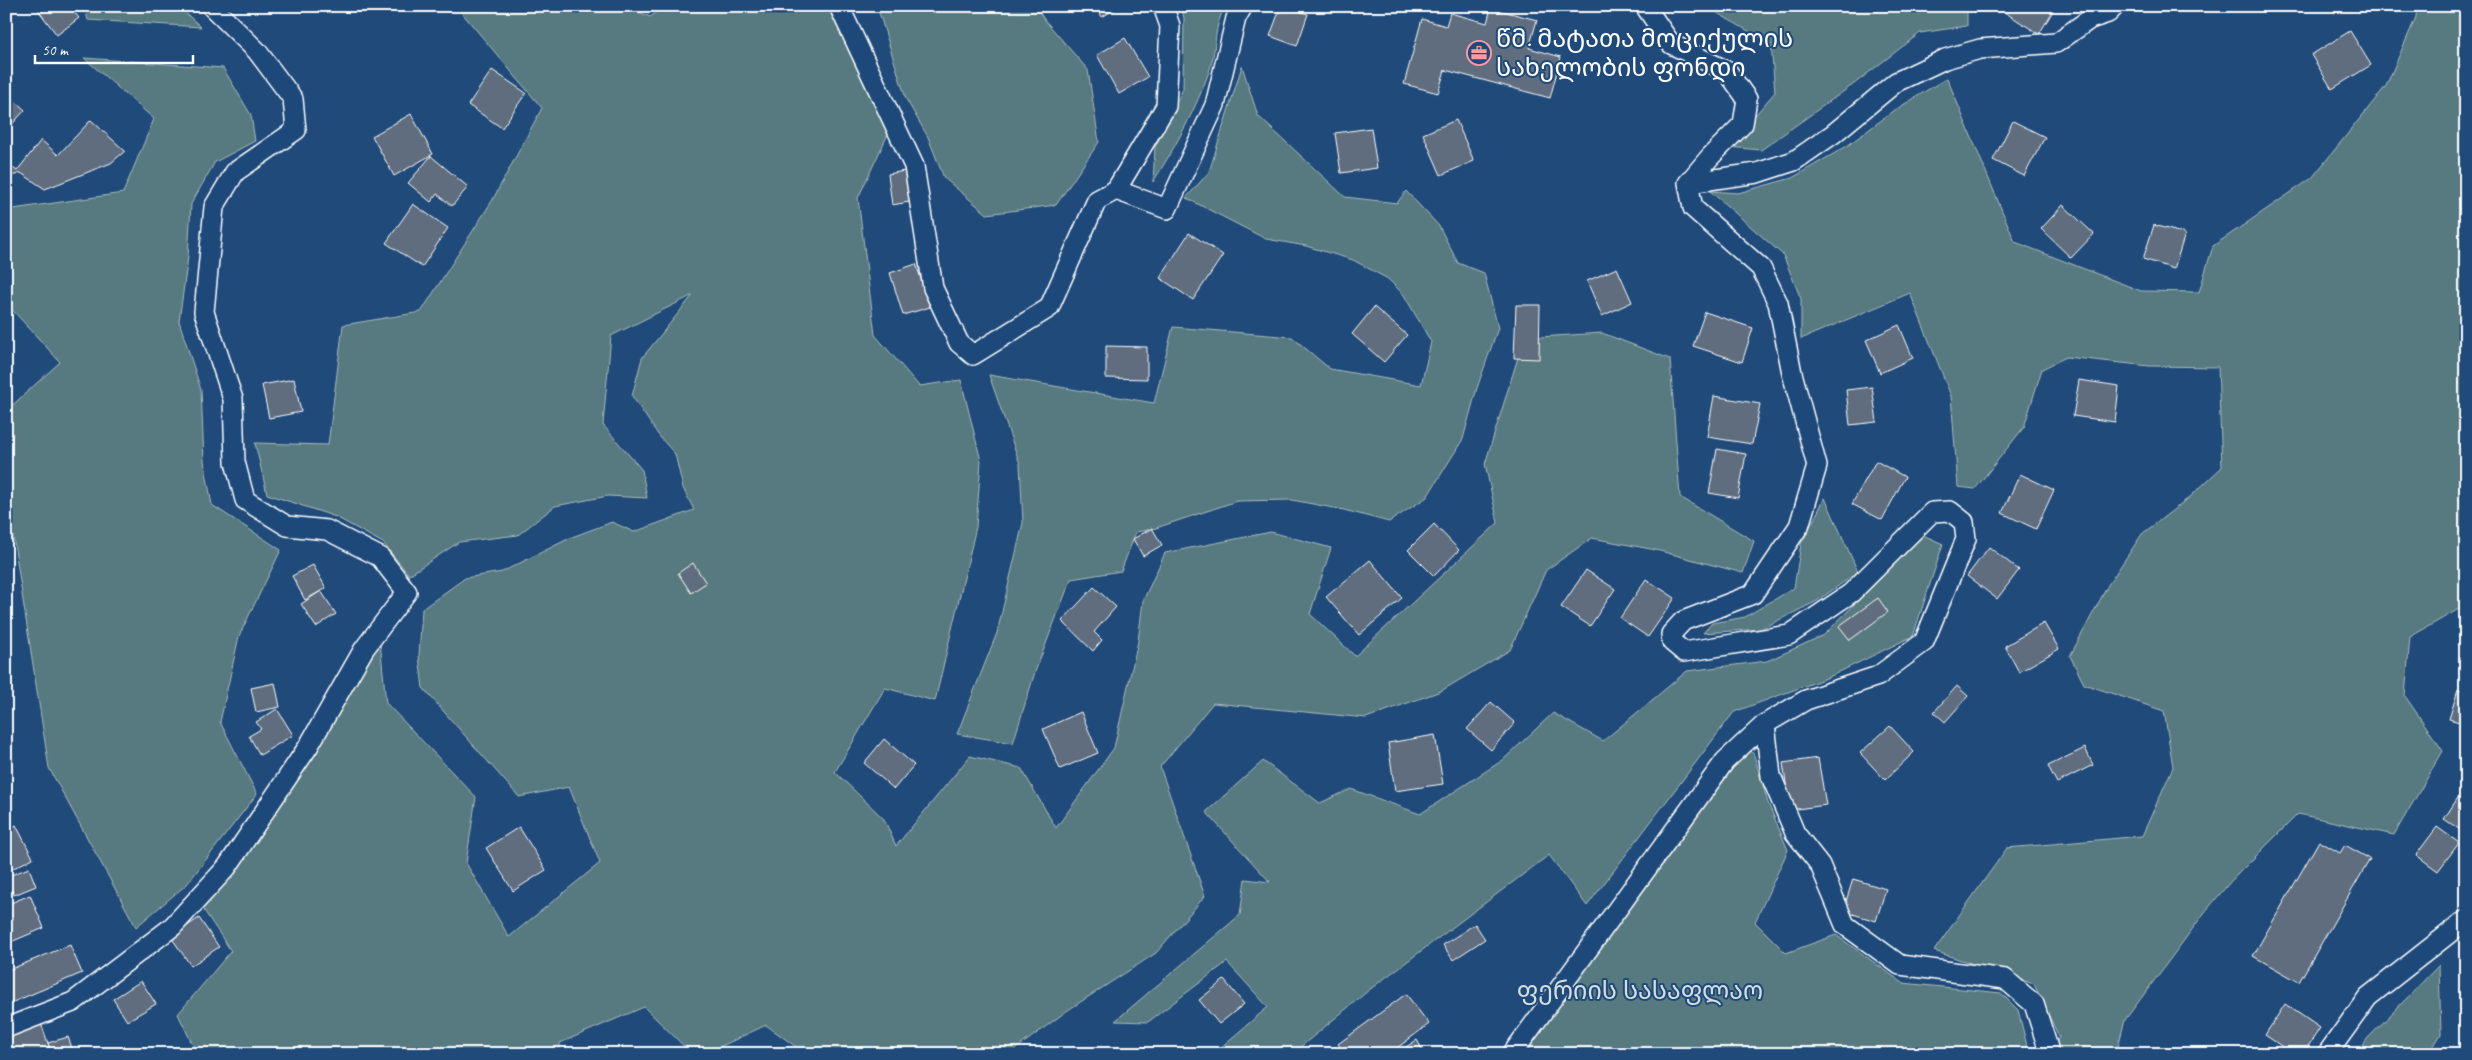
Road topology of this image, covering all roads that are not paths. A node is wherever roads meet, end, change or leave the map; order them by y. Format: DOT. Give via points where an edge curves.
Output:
graph roads {
  1 [pos="211,6"];
  2 [pos="840,6"];
  3 [pos="1163,6"];
  4 [pos="1243,6"];
  5 [pos="1645,6"];
  6 [pos="2114,6"];
  7 [pos="1688,184"];
  8 [pos="1116,190"];
  9 [pos="1765,724"];
  10 [pos="2466,920"];
  11 [pos="6,1028"];
  12 [pos="1512,1054"];
  13 [pos="2045,1054"];
  14 [pos="2327,1054"];
  1 -- 11 [label="street" via="257,51 293,99 296,130 235,172 214,207 204,312 233,399 235,462 245,500 287,526 327,530 380,557 407,592 364,649 308,747 227,867 178,920 73,1002"];
  2 -- 8 [label="street" via="914,166 933,288 959,343 973,355 1049,308 1097,200"];
  3 -- 8 [label="street" via="1170,26 1166,106"];
  4 -- 8 [label="street" via="1236,18 1215,105 1167,209"];
  5 -- 7 [label="street" via="1671,44 1727,71 1747,99 1743,124"];
  6 -- 7 [label="street" via="2108,13 2090,19 2056,43 1980,49 1945,59 1896,82 1833,134 1794,161 1756,173"];
  7 -- 9 [label="street" via="1693,208 1761,268 1778,303 1792,373 1817,466 1799,526 1753,594 1683,621 1671,634 1672,642 1684,652 1789,635 1851,593 1932,512 1950,511 1964,522 1966,539 1924,642 1878,676 1806,700"];
  9 -- 12 [label="street" via="1725,760"];
  9 -- 13 [label="street" via="1771,776 1795,832 1820,865 1845,926 1900,964 2005,979 2034,1004 2048,1048"];
  10 -- 14 [label="street" via="2368,996"];
}
